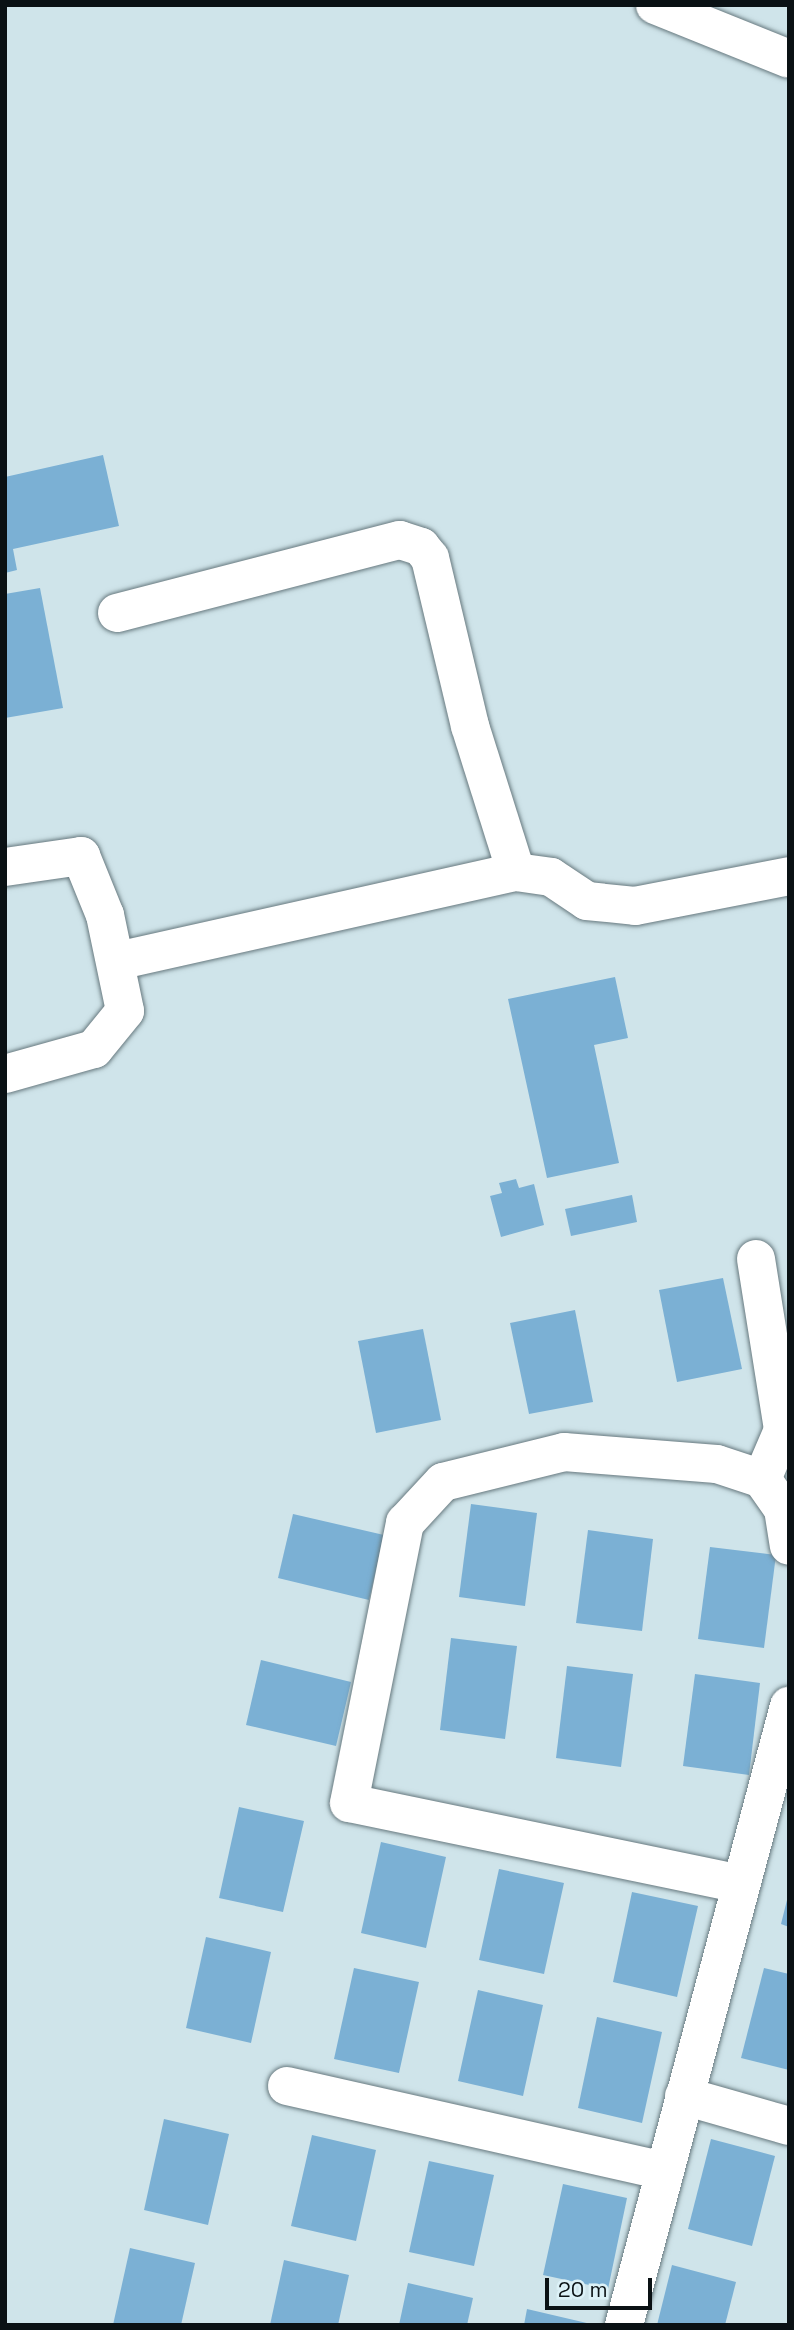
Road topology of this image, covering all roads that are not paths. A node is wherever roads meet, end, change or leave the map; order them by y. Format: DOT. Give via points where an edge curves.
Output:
graph roads {
  1 [pos="655,5"];
  2 [pos="789,60"];
  3 [pos="117,613"];
  4 [pos="5,867"];
  5 [pos="516,872"];
  6 [pos="789,876"];
  7 [pos="117,961"];
  8 [pos="5,1074"];
  9 [pos="756,1259"];
  10 [pos="762,1479"];
  11 [pos="789,1546"];
  12 [pos="789,1706"];
  13 [pos="783,1748"];
  14 [pos="741,1884"];
  15 [pos="287,2086"];
  16 [pos="684,2096"];
  17 [pos="789,2126"];
  18 [pos="664,2171"];
  19 [pos="624,2325"];
  1 -- 2 [label="street"];
  3 -- 5 [label="street" via="400,540 421,547 430,558 470,726"];
  4 -- 7 [label="street" via="81,856"];
  5 -- 6 [label="street" via="551,877 587,901 635,906"];
  5 -- 7 [label="street"];
  7 -- 8 [label="street" via="125,1011 94,1049"];
  9 -- 10 [label="street" via="783,1430"];
  10 -- 11 [label="street" via="783,1508"];
  10 -- 14 [label="street" via="717,1464 564,1452 443,1482 405,1523 349,1803"];
  12 -- 13 [label="street"];
  13 -- 14 [label="street"];
  14 -- 16 [label="street"];
  15 -- 18 [label="street"];
  16 -- 17 [label="street"];
  16 -- 18 [label="street"];
  18 -- 19 [label="street"];
}
